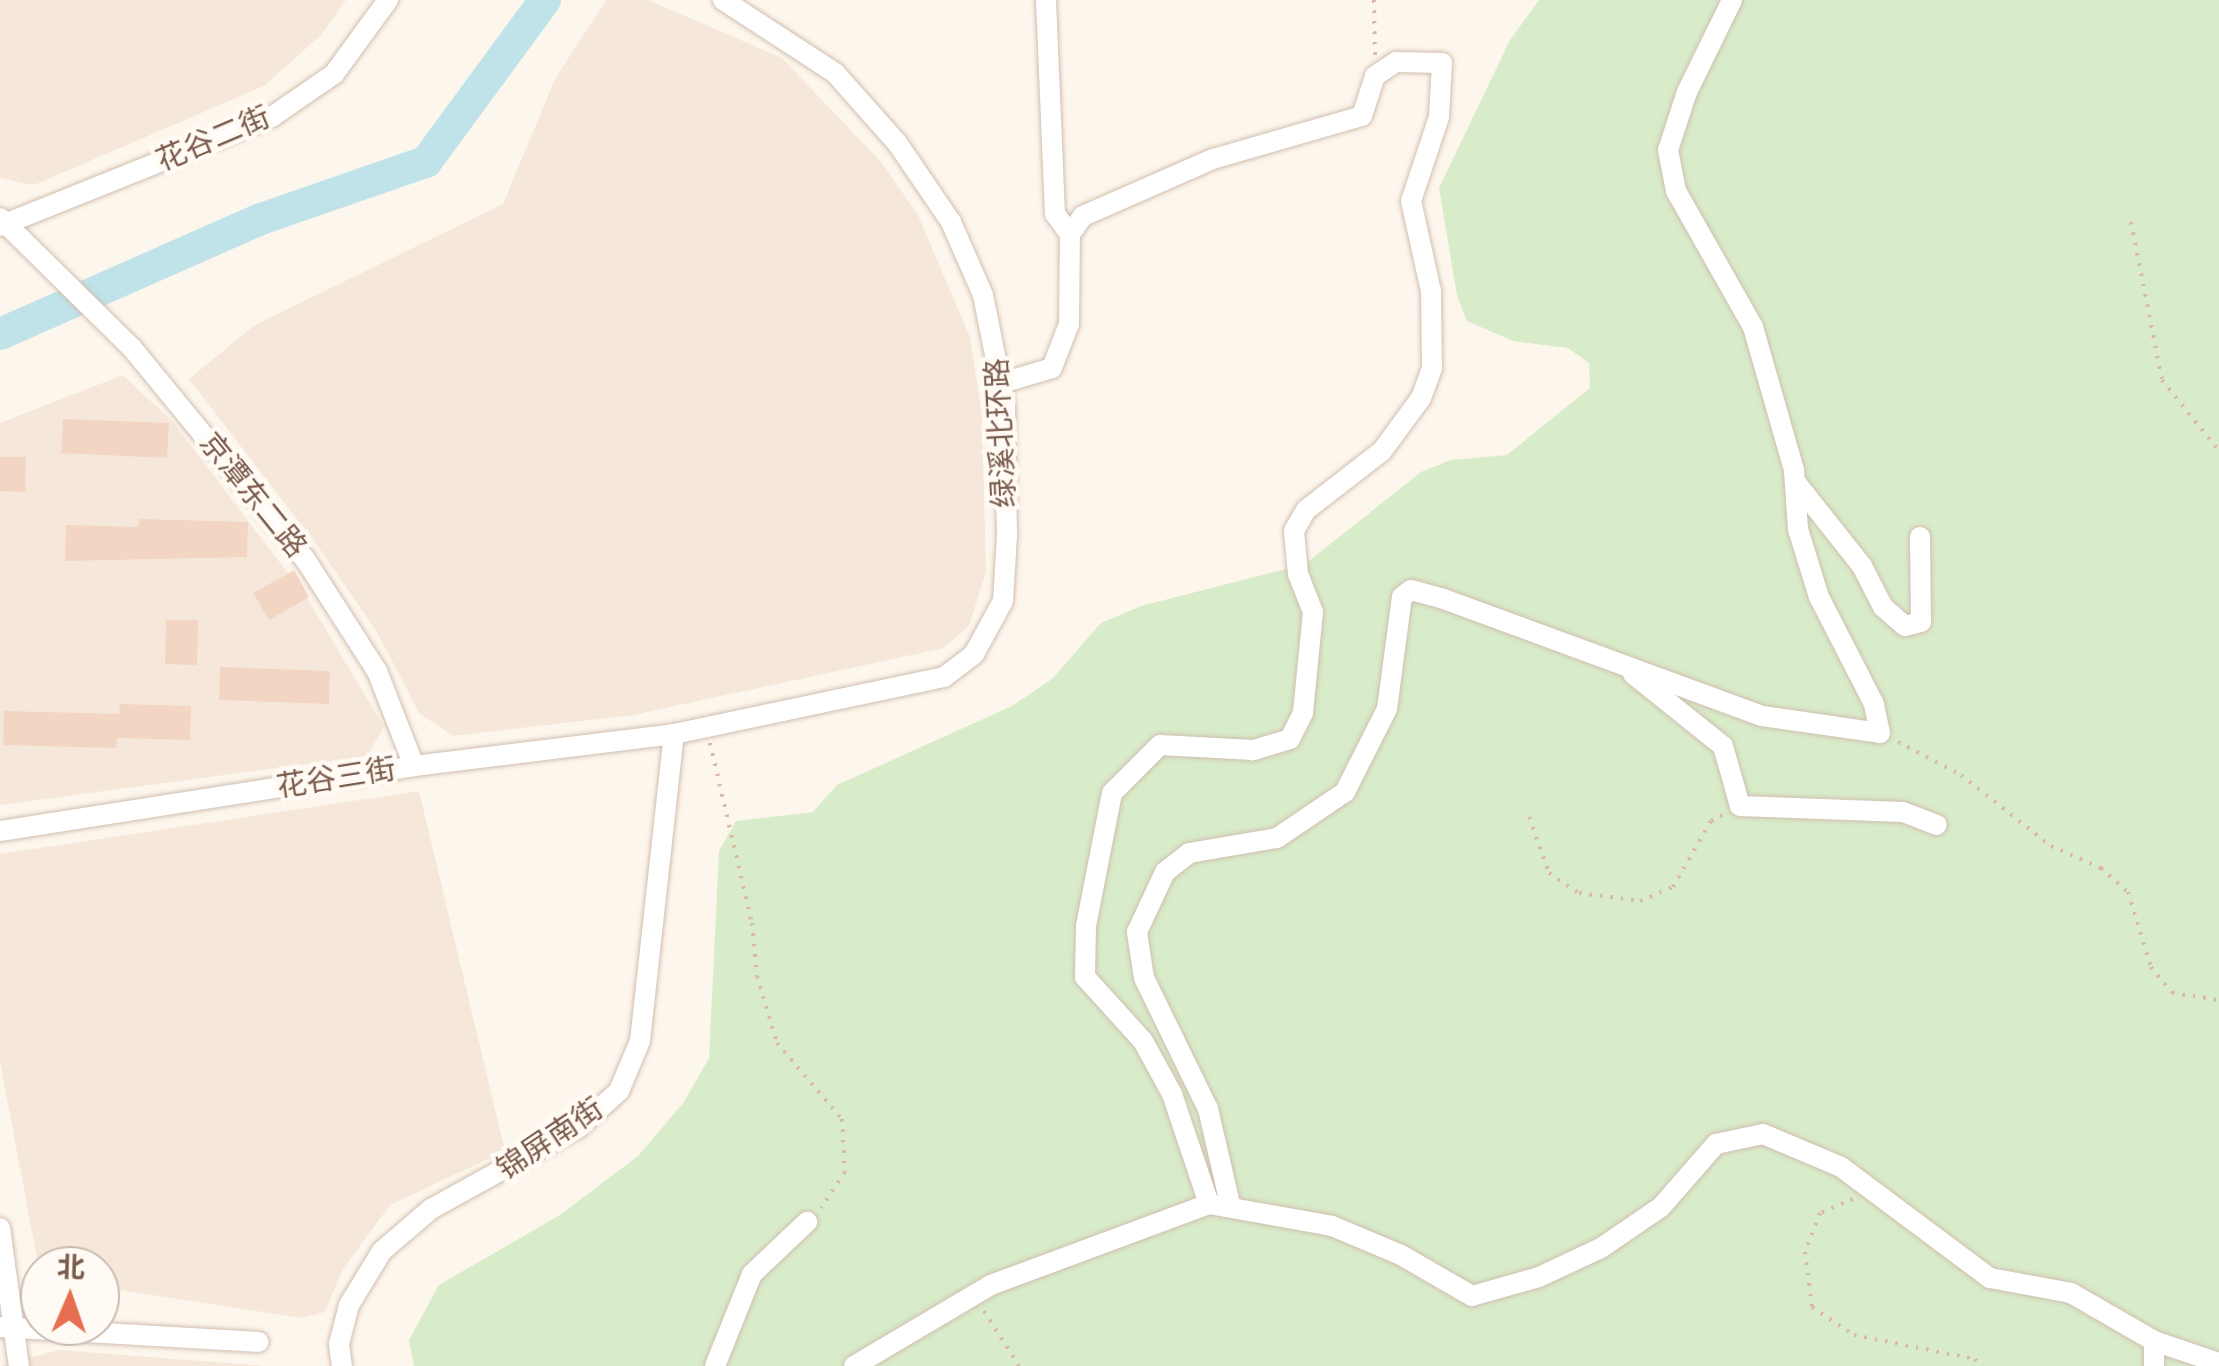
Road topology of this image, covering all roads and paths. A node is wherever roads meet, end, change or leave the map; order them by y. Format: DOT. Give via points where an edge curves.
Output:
graph roads {
  1 [pos="388,0"];
  2 [pos="723,0"];
  3 [pos="1046,0"];
  4 [pos="1374,0"];
  5 [pos="1732,0"];
  6 [pos="1375,76"];
  7 [pos="2130,222"];
  8 [pos="2,223"];
  9 [pos="1070,234"];
  10 [pos="1002,384"];
  11 [pos="2219,451"];
  12 [pos="1797,484"];
  13 [pos="1920,537"];
  14 [pos="1622,662"];
  15 [pos="706,727"];
  16 [pos="1880,732"];
  17 [pos="674,734"];
  18 [pos="414,766"];
  19 [pos="1740,806"];
  20 [pos="1529,817"];
  21 [pos="1937,824"];
  22 [pos="0,831"];
  23 [pos="2219,1000"];
  24 [pos="1871,1192"];
  25 [pos="1219,1204"];
  26 [pos="808,1222"];
  27 [pos="0,1228"];
  28 [pos="980,1291"];
  29 [pos="6,1325"];
  30 [pos="2154,1340"];
  31 [pos="259,1342"];
  32 [pos="2219,1363"];
  33 [pos="19,1366"];
  34 [pos="342,1366"];
  35 [pos="715,1366"];
  36 [pos="854,1366"];
  37 [pos="1020,1366"];
  38 [pos="1980,1366"];
  39 [pos="2154,1366"];
  1 -- 8 [label="street, 花谷二街" via="334,74 273,116"];
  2 -- 10 [label="street, 绿溪北环路" via="835,73 898,144 950,222 983,295"];
  3 -- 9 [label="street" via="1055,214"];
  4 -- 6 [label="path"];
  5 -- 12 [label="street" via="1687,92 1668,150 1676,191 1703,249 1754,327"];
  6 -- 9 [label="street" via="1362,116 1213,158 1102,206"];
  6 -- 25 [label="street" via="1396,62 1446,67 1439,116 1411,201 1430,292 1432,368 1421,398 1382,451 1306,510 1294,531 1298,574 1313,612 1308,688 1290,739 1253,750 1160,745 1134,765 1112,793 1086,926 1084,977 1143,1041"];
  7 -- 11 [label="path" via="2162,380"];
  8 -- 18 [label="street, 京潭东二路" via="132,348 305,559 377,671"];
  9 -- 10 [label="street" via="1070,324 1052,368"];
  10 -- 15 [label="street, 绿溪北环路" via="1003,600 974,654 944,678"];
  12 -- 13 [label="street" via="1862,566 1884,607 1905,626 1921,622"];
  12 -- 16 [label="street" via="1798,530 1819,598 1874,704"];
  14 -- 16 [label="street" via="1681,691 1762,716"];
  14 -- 19 [label="street" via="1662,703 1723,746"];
  14 -- 25 [label="street" via="1411,590 1402,597 1387,709 1346,792 1277,838 1189,853 1164,872 1138,932 1144,978 1208,1109"];
  15 -- 17 [label="street, 绿溪北环路"];
  15 -- 26 [label="path" via="777,1042 842,1119 848,1147 846,1172"];
  16 -- 23 [label="path" via="1961,775 2050,846 2101,868 2128,892 2151,967 2172,993"];
  17 -- 18 [label="street, 花谷三街"];
  17 -- 34 [label="street, 锦屏南街" via="640,1041 619,1092 578,1128 431,1209 382,1251 349,1305 339,1344"];
  18 -- 22 [label="street, 花谷三街"];
  19 -- 20 [label="path" via="1711,821 1673,886 1640,901 1579,893 1549,873"];
  19 -- 21 [label="street" via="1903,812"];
  24 -- 25 [label="street" via="1841,1166 1763,1134 1740,1135 1716,1144 1661,1207 1601,1248 1539,1277 1472,1296 1332,1226"];
  24 -- 30 [label="street" via="1990,1278 2071,1294"];
  24 -- 38 [label="path" via="1820,1213 1805,1252 1812,1307 1854,1334"];
  25 -- 28 [label="street"];
  26 -- 35 [label="street" via="752,1274"];
  27 -- 29 [label="street"];
  28 -- 36 [label="street"];
  28 -- 37 [label="path" via="992,1326"];
  29 -- 31 [label="street"];
  29 -- 33 [label="street"];
  30 -- 32 [label="street"];
  30 -- 39 [label="street"];
}
